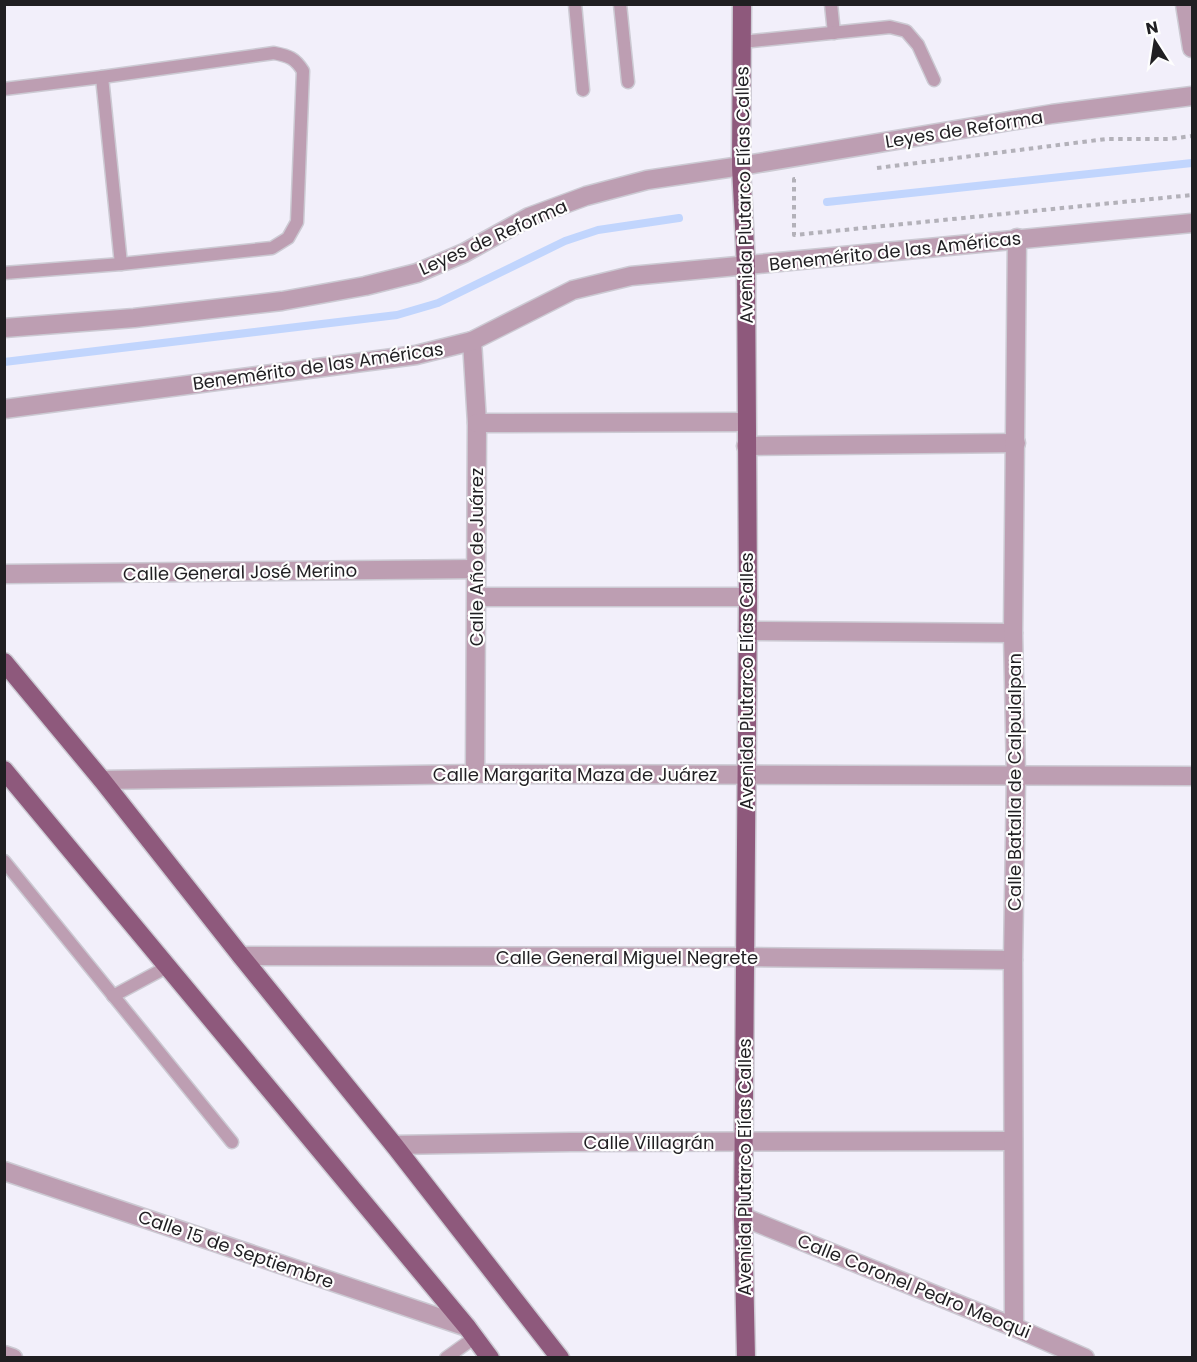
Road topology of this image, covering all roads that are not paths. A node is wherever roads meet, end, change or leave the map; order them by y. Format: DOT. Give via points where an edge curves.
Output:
graph roads {
  1 [pos="575,4"];
  2 [pos="620,4"];
  3 [pos="742,4"];
  4 [pos="831,4"];
  5 [pos="1185,4"];
  6 [pos="834,33"];
  7 [pos="742,42"];
  8 [pos="1192,48"];
  9 [pos="102,77"];
  10 [pos="934,80"];
  11 [pos="628,82"];
  12 [pos="4,89"];
  13 [pos="583,90"];
  14 [pos="1192,96"];
  15 [pos="741,166"];
  16 [pos="1192,223"];
  17 [pos="1017,238"];
  18 [pos="121,264"];
  19 [pos="746,266"];
  20 [pos="4,273"];
  21 [pos="4,328"];
  22 [pos="472,341"];
  23 [pos="4,409"];
  24 [pos="746,422"];
  25 [pos="477,423"];
  26 [pos="1016,443"];
  27 [pos="746,446"];
  28 [pos="475,569"];
  29 [pos="4,574"];
  30 [pos="477,597"];
  31 [pos="748,597"];
  32 [pos="748,632"];
  33 [pos="1013,633"];
  34 [pos="4,662"];
  35 [pos="4,770"];
  36 [pos="475,774"];
  37 [pos="746,774"];
  38 [pos="1192,776"];
  39 [pos="1016,777"];
  40 [pos="102,780"];
  41 [pos="4,861"];
  42 [pos="241,957"];
  43 [pos="745,957"];
  44 [pos="1013,960"];
  45 [pos="167,967"];
  46 [pos="113,996"];
  47 [pos="1013,1141"];
  48 [pos="232,1142"];
  49 [pos="743,1142"];
  50 [pos="394,1145"];
  51 [pos="4,1171"];
  52 [pos="743,1217"];
  53 [pos="1014,1327"];
  54 [pos="471,1333"];
  55 [pos="4,1355"];
  56 [pos="561,1357"];
  57 [pos="13,1358"];
  58 [pos="446,1358"];
  59 [pos="490,1358"];
  60 [pos="746,1358"];
  61 [pos="1084,1358"];
  1 -- 13 [label="lane"];
  2 -- 11 [label="lane"];
  3 -- 7 [label="main road, Avenida Plutarco Elías Calles"];
  4 -- 6 [label="lane"];
  5 -- 8 [label="street"];
  6 -- 7 [label="lane"];
  6 -- 10 [label="lane" via="890,27 906,31 918,45"];
  7 -- 15 [label="main road, Avenida Plutarco Elías Calles"];
  9 -- 12 [label="lane"];
  9 -- 18 [label="lane"];
  9 -- 18 [label="lane" via="274,53 290,56 303,70 297,222 288,238 272,248"];
  14 -- 15 [label="street, Leyes de Reforma" via="1052,114"];
  15 -- 19 [label="main road, Avenida Plutarco Elías Calles"];
  15 -- 21 [label="street, Leyes de Reforma" via="647,180 586,196 529,217 464,253 417,273 365,286 282,301"];
  16 -- 17 [label="street, Benemérito de las Américas"];
  17 -- 19 [label="street, Benemérito de las Américas"];
  17 -- 26 [label="street, Calle Batalla de Calpulalpan"];
  18 -- 20 [label="lane"];
  19 -- 22 [label="street, Benemérito de las Américas" via="631,276 573,290"];
  19 -- 24 [label="main road, Avenida Plutarco Elías Calles"];
  22 -- 23 [label="street, Benemérito de las Américas" via="416,355"];
  22 -- 25 [label="street, Calle Año de Juárez"];
  24 -- 25 [label="street"];
  24 -- 27 [label="main road, Avenida Plutarco Elías Calles"];
  25 -- 28 [label="street, Calle Año de Juárez"];
  26 -- 27 [label="street"];
  26 -- 33 [label="street, Calle Batalla de Calpulalpan"];
  27 -- 31 [label="main road, Avenida Plutarco Elías Calles"];
  28 -- 29 [label="street, Calle General José Merino"];
  28 -- 30 [label="street, Calle Año de Juárez"];
  30 -- 31 [label="street"];
  30 -- 36 [label="street, Calle Año de Juárez"];
  31 -- 32 [label="main road, Avenida Plutarco Elías Calles"];
  32 -- 33 [label="street"];
  32 -- 37 [label="main road, Avenida Plutarco Elías Calles"];
  33 -- 39 [label="street, Calle Batalla de Calpulalpan"];
  34 -- 40 [label="main road"];
  35 -- 45 [label="main road"];
  36 -- 37 [label="street, Calle Margarita Maza de Juárez"];
  36 -- 40 [label="street, Calle Margarita Maza de Juárez"];
  37 -- 39 [label="street, Calle Margarita Maza de Juárez"];
  37 -- 43 [label="main road, Avenida Plutarco Elías Calles"];
  38 -- 39 [label="street, Calle Margarita Maza de Juárez"];
  39 -- 44 [label="street, Calle Batalla de Calpulalpan"];
  40 -- 42 [label="main road"];
  41 -- 46 [label="lane"];
  42 -- 43 [label="street, Calle General Miguel Negrete"];
  42 -- 50 [label="main road"];
  43 -- 44 [label="street, Calle General Miguel Negrete"];
  43 -- 49 [label="main road, Avenida Plutarco Elías Calles"];
  44 -- 47 [label="street, Calle Batalla de Calpulalpan"];
  45 -- 46 [label="lane"];
  45 -- 54 [label="main road"];
  46 -- 48 [label="lane"];
  47 -- 49 [label="street, Calle Villagrán"];
  47 -- 53 [label="street, Calle Batalla de Calpulalpan"];
  49 -- 50 [label="street, Calle Villagrán"];
  49 -- 52 [label="main road, Avenida Plutarco Elías Calles"];
  50 -- 56 [label="main road"];
  51 -- 54 [label="street, Calle 15 de Septiembre"];
  52 -- 53 [label="street, Calle Coronel Pedro Meoqui"];
  52 -- 60 [label="main road, Avenida Plutarco Elías Calles"];
  53 -- 61 [label="street, Calle Coronel Pedro Meoqui"];
  54 -- 58 [label="lane"];
  54 -- 59 [label="main road"];
  55 -- 57 [label="street"];
}
